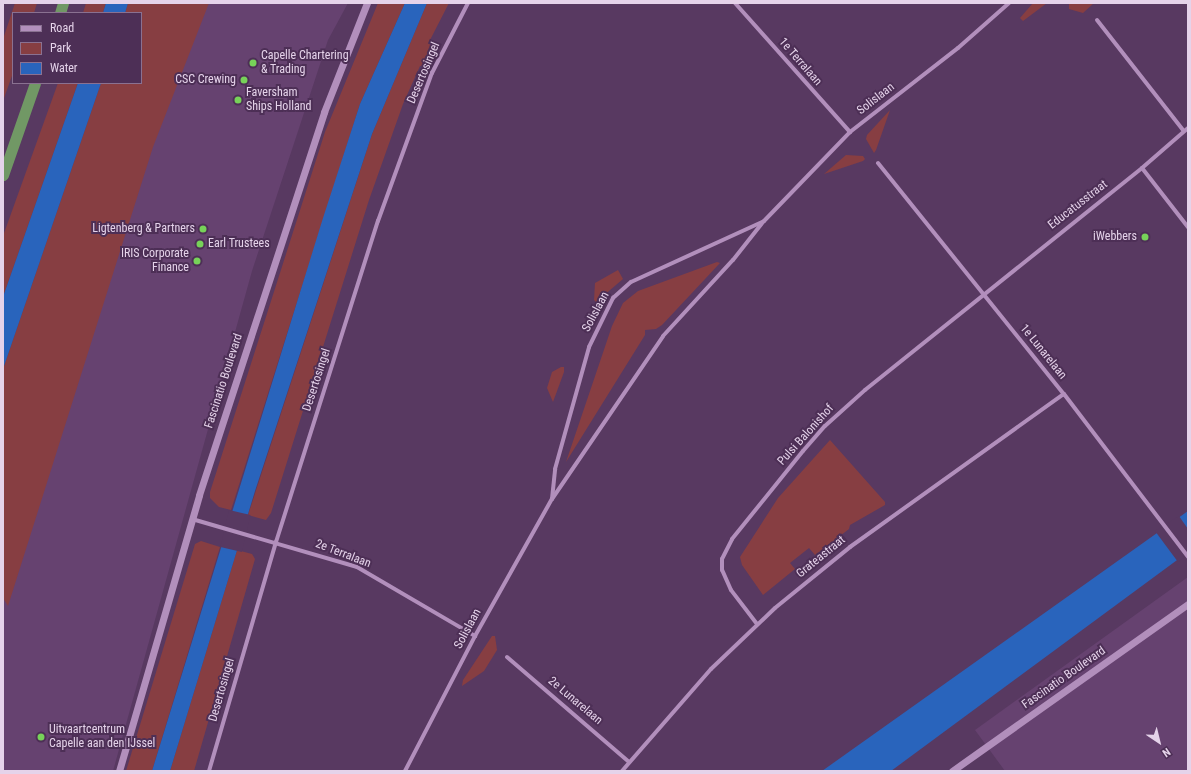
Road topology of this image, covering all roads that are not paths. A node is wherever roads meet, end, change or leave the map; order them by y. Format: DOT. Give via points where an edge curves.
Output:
graph roads {
  1 [pos="367,3"];
  2 [pos="468,3"];
  3 [pos="735,3"];
  4 [pos="1009,3"];
  5 [pos="1097,20"];
  6 [pos="35,84"];
  7 [pos="1188,128"];
  8 [pos="1183,130"];
  9 [pos="850,132"];
  10 [pos="878,163"];
  11 [pos="1142,168"];
  12 [pos="3,175"];
  13 [pos="764,221"];
  14 [pos="1188,227"];
  15 [pos="984,294"];
  16 [pos="1064,394"];
  17 [pos="552,499"];
  18 [pos="192,519"];
  19 [pos="276,542"];
  20 [pos="1188,557"];
  21 [pos="1188,604"];
  22 [pos="757,624"];
  23 [pos="475,636"];
  24 [pos="507,657"];
  25 [pos="629,762"];
  26 [pos="119,771"];
  27 [pos="209,771"];
  28 [pos="405,771"];
  29 [pos="622,771"];
  30 [pos="952,771"];
  1 -- 18 [label="street, Fascinatio Boulevard" via="321,119"];
  2 -- 19 [label="street, Desertosingel" via="432,73 378,221"];
  3 -- 9 [label="street, 1e Terralaan"];
  4 -- 9 [label="street, Solislaan" via="958,48"];
  5 -- 8 [label="street"];
  6 -- 12 [label="highway"];
  7 -- 8 [label="street, Educatusstraat"];
  8 -- 11 [label="street, Educatusstraat"];
  9 -- 13 [label="street, Solislaan"];
  10 -- 15 [label="street, 1e Lunarelaan"];
  11 -- 14 [label="street"];
  11 -- 15 [label="street, Educatusstraat"];
  13 -- 17 [label="street, Solislaan" via="733,260 663,336"];
  13 -- 17 [label="street, Solislaan" via="631,282 613,298 589,347 555,469"];
  15 -- 16 [label="street, 1e Lunarelaan"];
  15 -- 22 [label="street, Pulsi Balonishof" via="865,390 825,426 732,539 722,560 722,570 731,590"];
  16 -- 20 [label="street, 1e Lunarelaan"];
  16 -- 22 [label="street, Grateastraat" via="850,547"];
  17 -- 23 [label="street, Solislaan"];
  18 -- 19 [label="street, 2e Terralaan"];
  18 -- 26 [label="street, Fascinatio Boulevard"];
  19 -- 23 [label="street, 2e Terralaan" via="357,567"];
  19 -- 27 [label="street, Desertosingel"];
  21 -- 30 [label="street, Fascinatio Boulevard"];
  22 -- 25 [label="street, Grateastraat" via="711,669"];
  23 -- 28 [label="street, Solislaan"];
  24 -- 25 [label="street, 2e Lunarelaan"];
  25 -- 29 [label="street, Grateastraat"];
}
